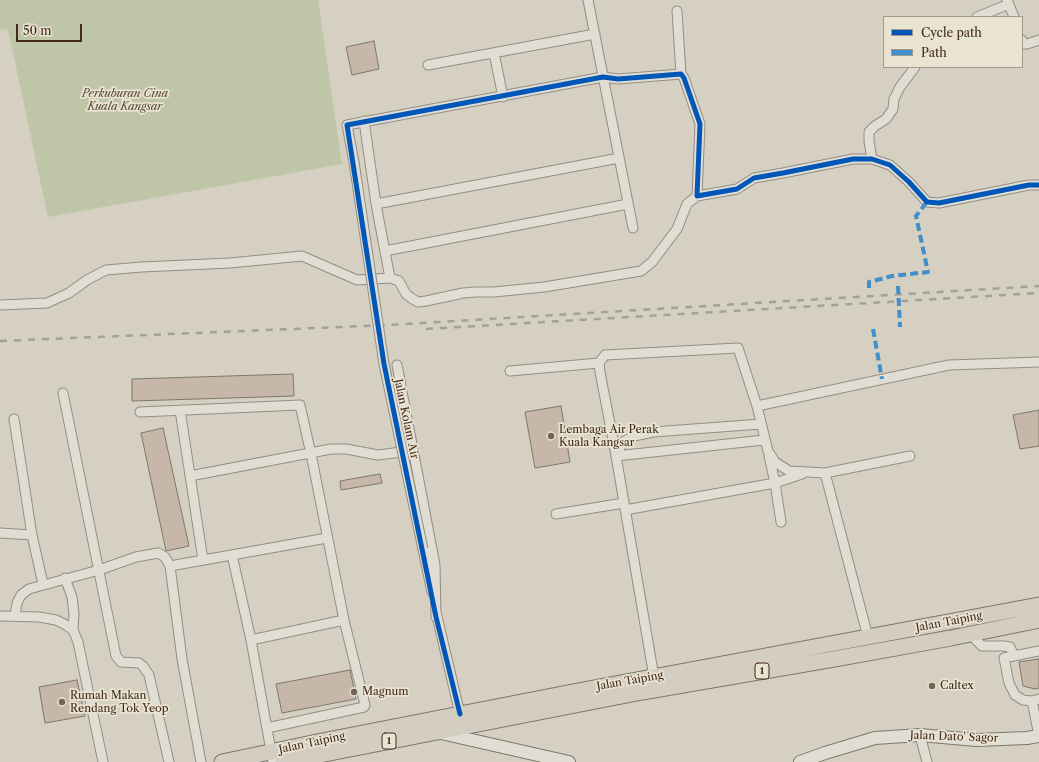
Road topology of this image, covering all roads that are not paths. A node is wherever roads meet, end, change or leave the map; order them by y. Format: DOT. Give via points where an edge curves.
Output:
graph roads {
  1 [pos="588,0"];
  2 [pos="1008,2"];
  3 [pos="676,11"];
  4 [pos="978,16"];
  5 [pos="1014,16"];
  6 [pos="595,34"];
  7 [pos="1039,40"];
  8 [pos="1023,44"];
  9 [pos="494,53"];
  10 [pos="428,65"];
  11 [pos="914,68"];
  12 [pos="681,74"];
  13 [pos="603,77"];
  14 [pos="503,96"];
  15 [pos="364,121"];
  16 [pos="619,158"];
  17 [pos="872,159"];
  18 [pos="1039,185"];
  19 [pos="696,196"];
  20 [pos="376,204"];
  21 [pos="628,204"];
  22 [pos="633,228"];
  23 [pos="385,251"];
  24 [pos="390,278"];
  25 [pos="0,305"];
  26 [pos="599,362"];
  27 [pos="1039,362"];
  28 [pos="397,364"];
  29 [pos="510,370"];
  30 [pos="63,393"];
  31 [pos="757,406"];
  32 [pos="180,410"];
  33 [pos="140,412"];
  34 [pos="14,419"];
  35 [pos="761,424"];
  36 [pos="764,440"];
  37 [pos="414,450"];
  38 [pos="768,451"];
  39 [pos="311,454"];
  40 [pos="616,456"];
  41 [pos="910,456"];
  42 [pos="804,473"];
  43 [pos="825,473"];
  44 [pos="190,476"];
  45 [pos="775,483"];
  46 [pos="625,507"];
  47 [pos="556,514"];
  48 [pos="781,522"];
  49 [pos="0,533"];
  50 [pos="32,535"];
  51 [pos="328,538"];
  52 [pos="232,555"];
  53 [pos="203,560"];
  54 [pos="170,566"];
  55 [pos="99,570"];
  56 [pos="65,578"];
  57 [pos="43,584"];
  58 [pos="1039,605"];
  59 [pos="0,616"];
  60 [pos="15,616"];
  61 [pos="436,617"];
  62 [pos="344,620"];
  63 [pos="1039,620"];
  64 [pos="73,630"];
  65 [pos="973,632"];
  66 [pos="868,637"];
  67 [pos="251,640"];
  68 [pos="894,647"];
  69 [pos="1039,651"];
  70 [pos="1014,656"];
  71 [pos="654,677"];
  72 [pos="683,685"];
  73 [pos="1035,700"];
  74 [pos="460,714"];
  75 [pos="485,722"];
  76 [pos="267,728"];
  77 [pos="436,732"];
  78 [pos="920,734"];
  79 [pos="1039,736"];
  80 [pos="272,757"];
  81 [pos="103,762"];
  82 [pos="169,762"];
  83 [pos="201,762"];
  84 [pos="222,762"];
  85 [pos="283,762"];
  86 [pos="569,762"];
  87 [pos="800,762"];
  88 [pos="927,762"];
  1 -- 6 [label="street"];
  2 -- 4 [label="street"];
  2 -- 5 [label="street"];
  3 -- 12 [label="street"];
  6 -- 9 [label="street"];
  6 -- 13 [label="street"];
  7 -- 8 [label="street"];
  9 -- 10 [label="street"];
  9 -- 14 [label="street"];
  11 -- 17 [label="street" via="900,87 893,108 886,119 869,132"];
  12 -- 13 [label="street" via="618,79"];
  12 -- 19 [label="street" via="700,124"];
  13 -- 14 [label="street"];
  13 -- 16 [label="street"];
  14 -- 15 [label="street"];
  15 -- 20 [label="street"];
  15 -- 61 [label="street, Jalan Kolam Air, bridge" via="347,125 384,364"];
  16 -- 20 [label="street"];
  16 -- 21 [label="street"];
  17 -- 18 [label="street" via="890,165 927,202 939,204"];
  17 -- 19 [label="street" via="853,159 754,178 737,189"];
  19 -- 24 [label="street" via="686,204 677,229 652,262 641,271 544,287 463,293 418,302 406,294 399,281"];
  20 -- 23 [label="street"];
  21 -- 22 [label="street"];
  21 -- 23 [label="street"];
  23 -- 24 [label="street"];
  24 -- 25 [label="street" via="357,280 302,256 230,263 142,267 106,270 48,303"];
  26 -- 29 [label="street"];
  26 -- 31 [label="street" via="605,355 738,348"];
  26 -- 40 [label="street"];
  27 -- 31 [label="street" via="949,365"];
  28 -- 37 [label="street"];
  30 -- 55 [label="street"];
  31 -- 35 [label="street"];
  32 -- 33 [label="street"];
  32 -- 39 [label="street" via="300,405"];
  32 -- 44 [label="street"];
  34 -- 50 [label="street"];
  35 -- 36 [label="street"];
  35 -- 40 [label="street" via="653,432 634,436 623,442"];
  36 -- 38 [label="street"];
  36 -- 40 [label="street"];
  37 -- 39 [label="street" via="378,455 346,449"];
  37 -- 61 [label="street" via="435,565"];
  38 -- 42 [label="street" via="775,462 789,471"];
  38 -- 45 [label="street"];
  39 -- 44 [label="street"];
  39 -- 51 [label="street"];
  40 -- 46 [label="street"];
  41 -- 43 [label="street"];
  42 -- 43 [label="street"];
  42 -- 45 [label="street"];
  43 -- 66 [label="street"];
  44 -- 53 [label="street"];
  45 -- 46 [label="street"];
  45 -- 48 [label="street"];
  46 -- 47 [label="street"];
  46 -- 71 [label="street"];
  49 -- 50 [label="street"];
  50 -- 57 [label="street"];
  51 -- 52 [label="street"];
  51 -- 62 [label="street"];
  52 -- 53 [label="street"];
  52 -- 67 [label="street"];
  53 -- 54 [label="street"];
  54 -- 55 [label="street" via="165,557 158,554 136,557"];
  54 -- 83 [label="street" via="182,659"];
  55 -- 56 [label="street"];
  55 -- 82 [label="street" via="116,656 121,662 139,663 149,675"];
  56 -- 57 [label="street"];
  56 -- 64 [label="street" via="72,597"];
  57 -- 60 [label="street" via="21,595"];
  58 -- 66 [label="highway, Jalan Taiping / 1"];
  59 -- 60 [label="street"];
  60 -- 64 [label="street" via="56,620"];
  61 -- 74 [label="street, Jalan Kolam Air"];
  62 -- 67 [label="street"];
  62 -- 76 [label="street" via="364,707"];
  63 -- 65 [label="highway, Jalan Taiping / 1"];
  64 -- 81 [label="street" via="78,642"];
  65 -- 68 [label="highway, Jalan Taiping / 1"];
  65 -- 70 [label="street" via="975,639 982,646 1010,647"];
  66 -- 68 [label="highway" via="877,643"];
  66 -- 71 [label="highway, Jalan Taiping / 1"];
  67 -- 76 [label="street"];
  68 -- 72 [label="highway, Jalan Taiping / 1"];
  69 -- 70 [label="street"];
  70 -- 73 [label="street" via="1004,658 1009,683 1015,695 1023,700"];
  71 -- 72 [label="highway"];
  71 -- 74 [label="highway, Jalan Taiping / 1"];
  72 -- 75 [label="highway, Jalan Taiping / 1"];
  73 -- 79 [label="street"];
  74 -- 75 [label="highway"];
  74 -- 80 [label="highway, Jalan Taiping / 1"];
  75 -- 77 [label="highway, Jalan Taiping / 1"];
  76 -- 80 [label="street"];
  77 -- 85 [label="highway, Jalan Taiping / 1"];
  77 -- 86 [label="main road"];
  78 -- 79 [label="main road, Jalan Dato' Sagor" via="976,740"];
  78 -- 87 [label="main road, Jalan Dato' Sagor" via="875,738"];
  78 -- 88 [label="street"];
  80 -- 84 [label="highway, Jalan Taiping / 1"];
}
